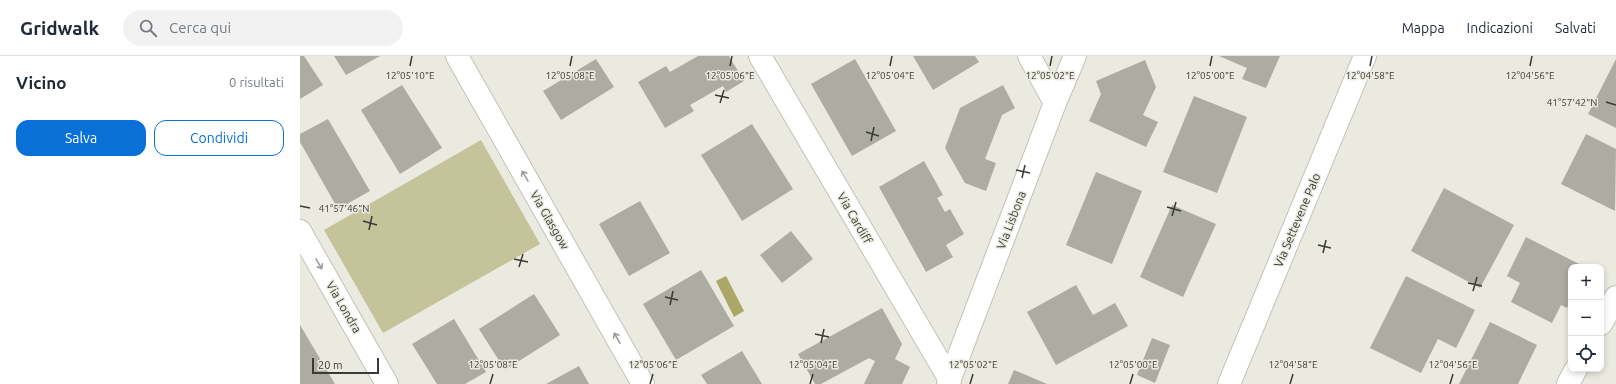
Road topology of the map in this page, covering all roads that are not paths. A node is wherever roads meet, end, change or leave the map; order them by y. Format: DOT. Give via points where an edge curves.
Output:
graph roads {
  1 [pos="457,56"];
  2 [pos="760,56"];
  3 [pos="1029,56"];
  4 [pos="1075,56"];
  5 [pos="1366,56"];
  6 [pos="1055,103"];
  7 [pos="300,230"];
  8 [pos="1616,297"];
  9 [pos="1604,319"];
  10 [pos="1574,372"];
  11 [pos="949,382"];
  12 [pos="387,384"];
  13 [pos="644,384"];
  14 [pos="1229,384"];
  15 [pos="1568,384"];
  13 -- 1 [label="street, Via Glasgow, one-way"];
  2 -- 11 [label="street, Via Cardiff"];
  3 -- 6 [label="street"];
  4 -- 6 [label="street, Via Lisbona"];
  5 -- 14 [label="street, Via Settevene Palo"];
  6 -- 11 [label="street, Via Lisbona"];
  7 -- 12 [label="street, Via Londra, one-way"];
  8 -- 9 [label="street"];
  10 -- 15 [label="street"];
}
